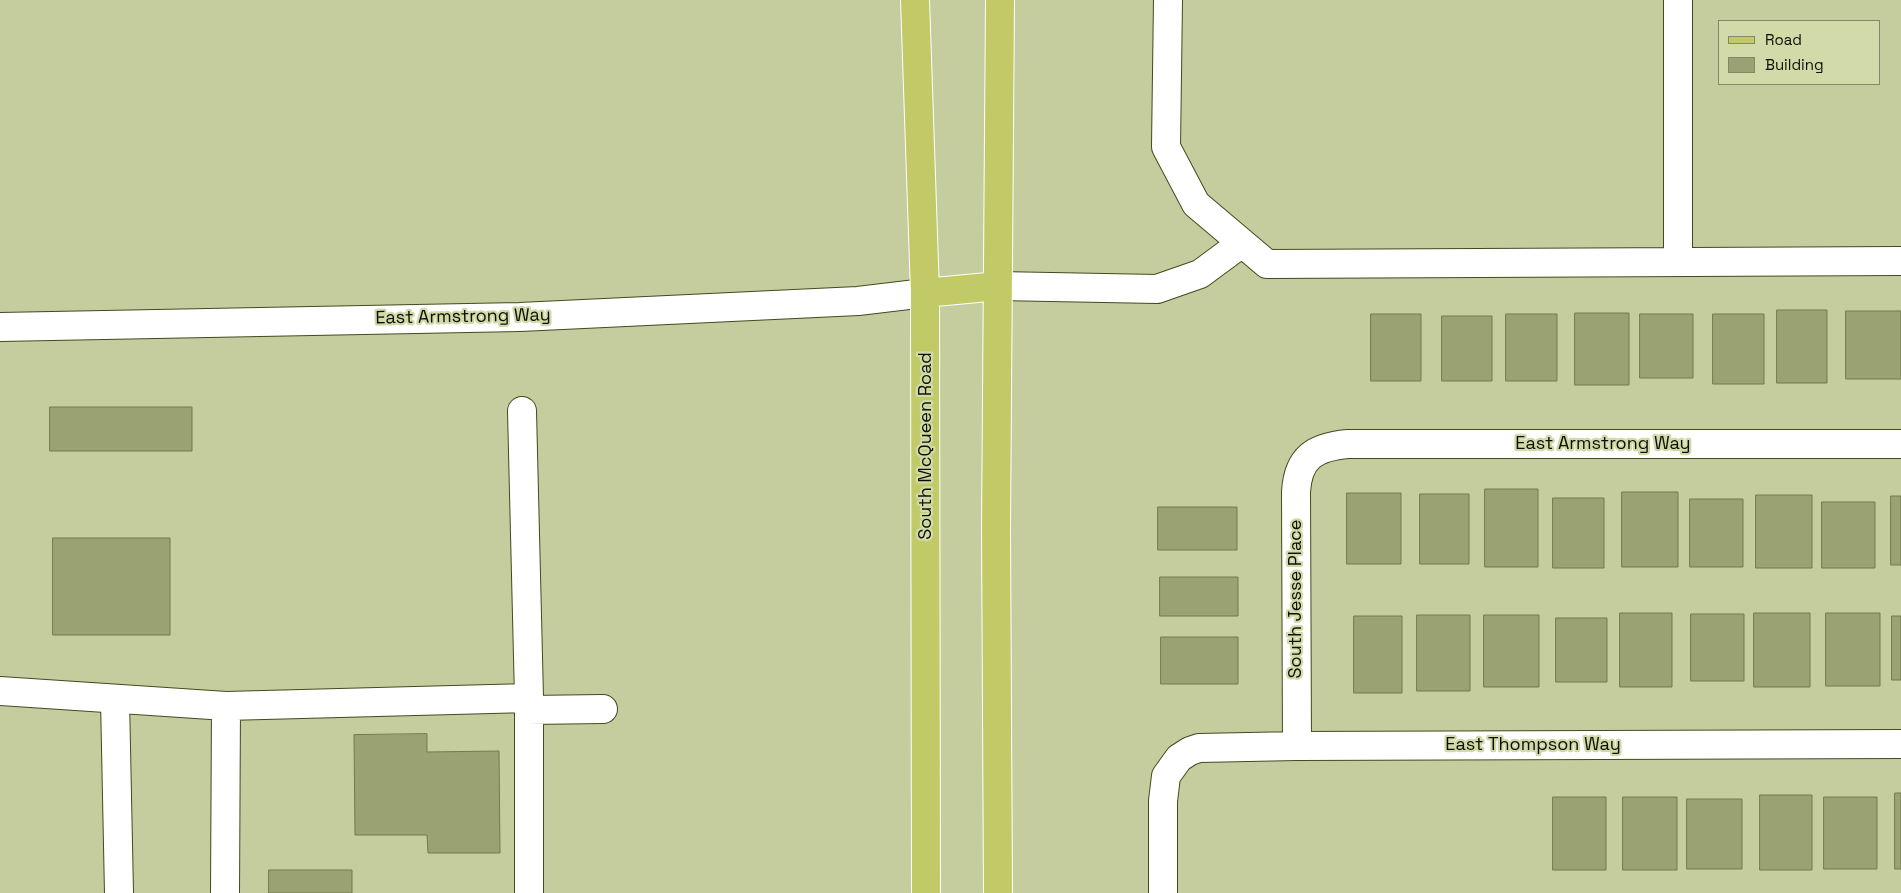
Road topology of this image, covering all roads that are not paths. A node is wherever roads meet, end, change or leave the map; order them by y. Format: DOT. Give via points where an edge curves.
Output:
graph roads {
  1 [pos="915,0"];
  2 [pos="1000,0"];
  3 [pos="1168,0"];
  4 [pos="1678,0"];
  5 [pos="1242,243"];
  6 [pos="1901,261"];
  7 [pos="1678,262"];
  8 [pos="998,286"];
  9 [pos="925,293"];
  10 [pos="0,327"];
  11 [pos="522,411"];
  12 [pos="1901,444"];
  13 [pos="1309,457"];
  14 [pos="0,691"];
  15 [pos="115,699"];
  16 [pos="529,704"];
  17 [pos="226,706"];
  18 [pos="603,709"];
  19 [pos="1901,744"];
  20 [pos="1297,746"];
  21 [pos="119,893"];
  22 [pos="225,893"];
  23 [pos="529,893"];
  24 [pos="926,893"];
  25 [pos="998,893"];
  26 [pos="1163,893"];
  1 -- 9 [label="main road, South McQueen Road"];
  2 -- 8 [label="main road"];
  3 -- 5 [label="street" via="1166,147 1196,204"];
  4 -- 7 [label="street"];
  5 -- 7 [label="street" via="1267,264"];
  5 -- 8 [label="street" via="1200,274 1157,289"];
  6 -- 7 [label="street"];
  8 -- 9 [label="main road"];
  8 -- 25 [label="main road"];
  9 -- 10 [label="street, East Armstrong Way" via="858,301 520,317"];
  9 -- 24 [label="main road, South McQueen Road"];
  11 -- 16 [label="street"];
  12 -- 13 [label="street, East Armstrong Way" via="1348,444 1326,446"];
  13 -- 20 [label="street, South Jesse Place" via="1299,471 1296,492"];
  14 -- 15 [label="street"];
  15 -- 17 [label="street"];
  15 -- 21 [label="street"];
  16 -- 17 [label="street"];
  16 -- 18 [label="street"];
  16 -- 23 [label="street"];
  17 -- 22 [label="street"];
  19 -- 20 [label="street, East Thompson Way"];
  20 -- 26 [label="street, East Thompson Way" via="1199,748 1179,758 1166,776 1163,789"];
}
